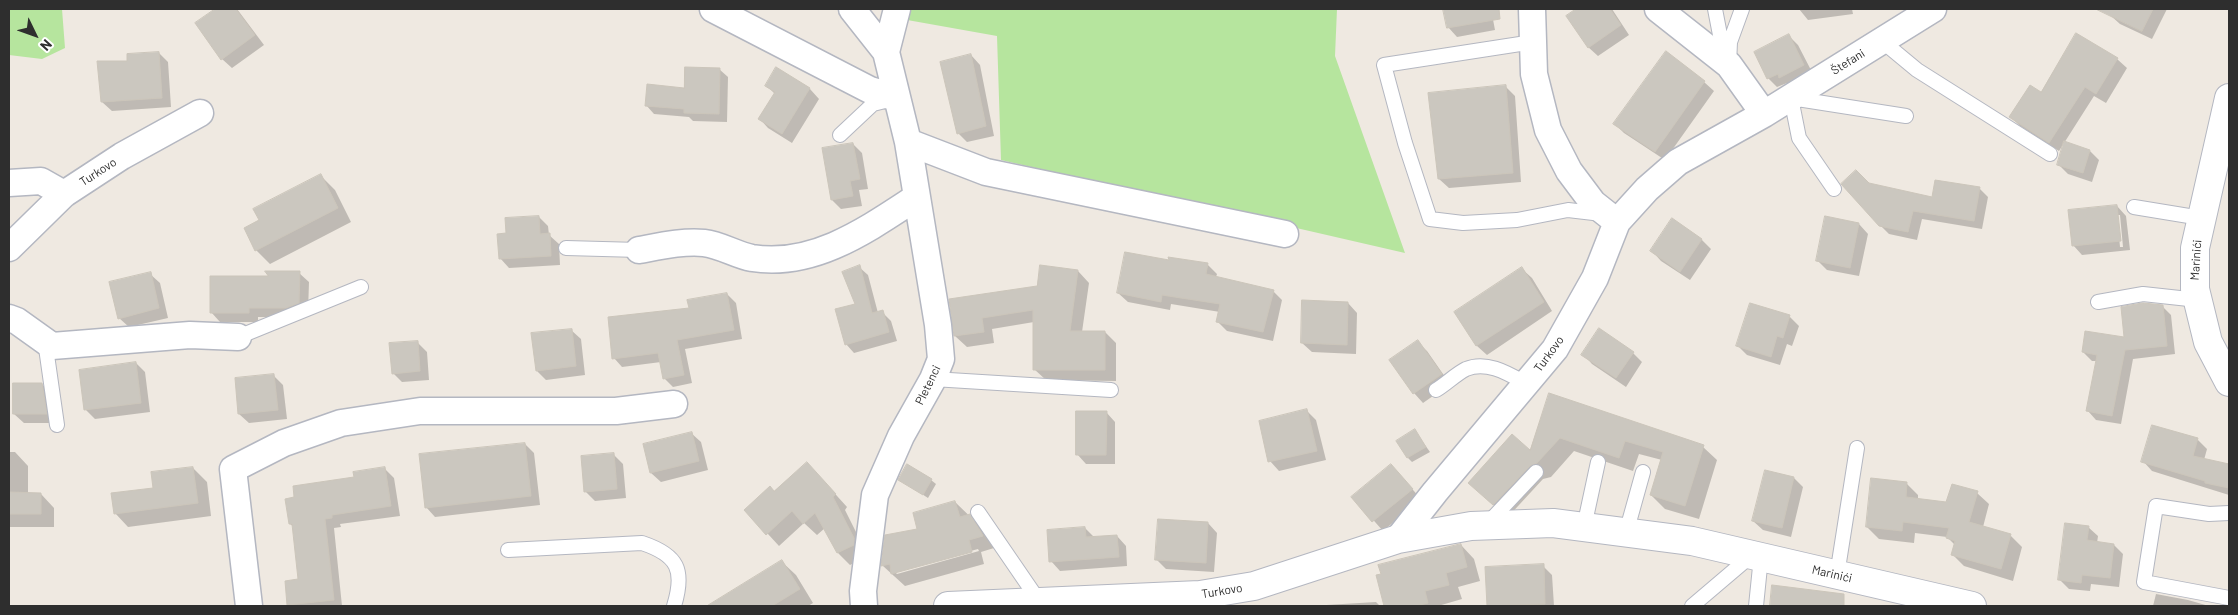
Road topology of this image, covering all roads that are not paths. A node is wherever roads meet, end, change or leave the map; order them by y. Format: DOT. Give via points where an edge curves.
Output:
graph roads {
  1 [pos="714,9"];
  2 [pos="852,9"];
  3 [pos="897,9"];
  4 [pos="1532,9"];
  5 [pos="1658,9"];
  6 [pos="1715,9"];
  7 [pos="1742,9"];
  8 [pos="1933,9"];
  9 [pos="1882,41"];
  10 [pos="1533,42"];
  11 [pos="886,52"];
  12 [pos="1730,60"];
  13 [pos="897,98"];
  14 [pos="1791,98"];
  15 [pos="2229,98"];
  16 [pos="200,112"];
  17 [pos="1764,114"];
  18 [pos="1906,116"];
  19 [pos="840,135"];
  20 [pos="908,142"];
  21 [pos="2223,145"];
  22 [pos="2050,154"];
  23 [pos="9,183"];
  24 [pos="1834,189"];
  25 [pos="64,194"];
  26 [pos="917,197"];
  27 [pos="2134,207"];
  28 [pos="1612,218"];
  29 [pos="2202,218"];
  30 [pos="1285,234"];
  31 [pos="9,248"];
  32 [pos="566,248"];
  33 [pos="639,250"];
  34 [pos="361,287"];
  35 [pos="2198,300"];
  36 [pos="2098,302"];
  37 [pos="9,318"];
  38 [pos="238,337"];
  39 [pos="45,341"];
  40 [pos="934,380"];
  41 [pos="2229,382"];
  42 [pos="1527,384"];
  43 [pos="1111,390"];
  44 [pos="1436,390"];
  45 [pos="674,404"];
  46 [pos="57,425"];
  47 [pos="1857,448"];
  48 [pos="1598,462"];
  49 [pos="1536,472"];
  50 [pos="1643,472"];
  51 [pos="978,512"];
  52 [pos="2229,512"];
  53 [pos="1486,526"];
  54 [pos="1584,527"];
  55 [pos="1626,532"];
  56 [pos="1398,539"];
  57 [pos="1692,541"];
  58 [pos="508,550"];
  59 [pos="1757,556"];
  60 [pos="1837,575"];
  61 [pos="2229,598"];
  62 [pos="1201,600"];
  63 [pos="1039,601"];
  64 [pos="1097,602"];
  65 [pos="249,606"];
  66 [pos="674,606"];
  67 [pos="864,606"];
  68 [pos="948,606"];
  69 [pos="1692,606"];
  70 [pos="1756,606"];
  71 [pos="1972,606"];
  1 -- 13 [label="street" via="870,90"];
  2 -- 11 [label="street, Pletenci"];
  3 -- 11 [label="street, Pletenci"];
  4 -- 10 [label="street"];
  5 -- 12 [label="street"];
  6 -- 12 [label="lane" via="1720,35"];
  7 -- 12 [label="lane" via="1730,42"];
  8 -- 9 [label="street, Štefani"];
  9 -- 14 [label="street, Štefani"];
  9 -- 22 [label="lane" via="1917,70"];
  10 -- 28 [label="street" via="1534,74 1548,130 1569,171 1593,203"];
  10 -- 28 [label="lane" via="1384,65 1430,219 1463,223 1508,220 1568,210"];
  11 -- 13 [label="street, Pletenci"];
  12 -- 17 [label="street"];
  13 -- 19 [label="lane" via="873,104"];
  13 -- 20 [label="street, Pletenci"];
  14 -- 17 [label="street, Štefani"];
  14 -- 18 [label="lane"];
  14 -- 24 [label="lane" via="1799,138"];
  15 -- 21 [label="main road"];
  16 -- 25 [label="street, Turkovo" via="122,156"];
  17 -- 28 [label="street, Štefani" via="1678,162"];
  20 -- 26 [label="street, Pletenci"];
  20 -- 30 [label="street" via="986,172"];
  21 -- 29 [label="main road, Marinići"];
  23 -- 25 [label="street" via="41,181"];
  25 -- 31 [label="street, Turkovo"];
  26 -- 33 [label="street" via="863,232 830,248 787,260 752,258 706,243 671,244"];
  26 -- 40 [label="street, Pletenci" via="938,325 941,359"];
  27 -- 29 [label="lane"];
  28 -- 42 [label="street, Turkovo" via="1595,278 1555,349"];
  29 -- 35 [label="main road, Marinići" via="2195,248"];
  32 -- 33 [label="lane"];
  34 -- 38 [label="lane"];
  35 -- 36 [label="lane" via="2143,294"];
  35 -- 41 [label="main road, Marinići" via="2208,342"];
  37 -- 39 [label="street"];
  38 -- 39 [label="street" via="190,335 52,346"];
  39 -- 46 [label="lane"];
  40 -- 43 [label="lane"];
  40 -- 67 [label="street, Pletenci" via="901,436 875,495"];
  42 -- 44 [label="lane" via="1494,368 1481,367 1467,369"];
  42 -- 56 [label="street, Turkovo"];
  45 -- 65 [label="street" via="616,411 420,411 341,423 284,443 233,469"];
  47 -- 60 [label="lane"];
  48 -- 54 [label="lane"];
  49 -- 53 [label="lane"];
  50 -- 55 [label="lane"];
  51 -- 63 [label="lane"];
  52 -- 61 [label="lane" via="2209,514 2156,506 2144,582"];
  53 -- 54 [label="main road, Turkovo" via="1552,523"];
  53 -- 56 [label="main road, Turkovo"];
  54 -- 55 [label="main road, Turkovo"];
  55 -- 57 [label="main road, Turkovo"];
  56 -- 62 [label="main road, Turkovo"];
  57 -- 59 [label="main road, Marinići"];
  58 -- 66 [label="lane" via="642,543 656,548 677,568 680,580"];
  59 -- 60 [label="main road, Marinići"];
  59 -- 69 [label="lane"];
  59 -- 70 [label="lane"];
  60 -- 71 [label="main road, Marinići"];
  62 -- 64 [label="main road, Turkovo"];
  63 -- 64 [label="main road, Turkovo"];
  63 -- 68 [label="main road, Turkovo"];
}
